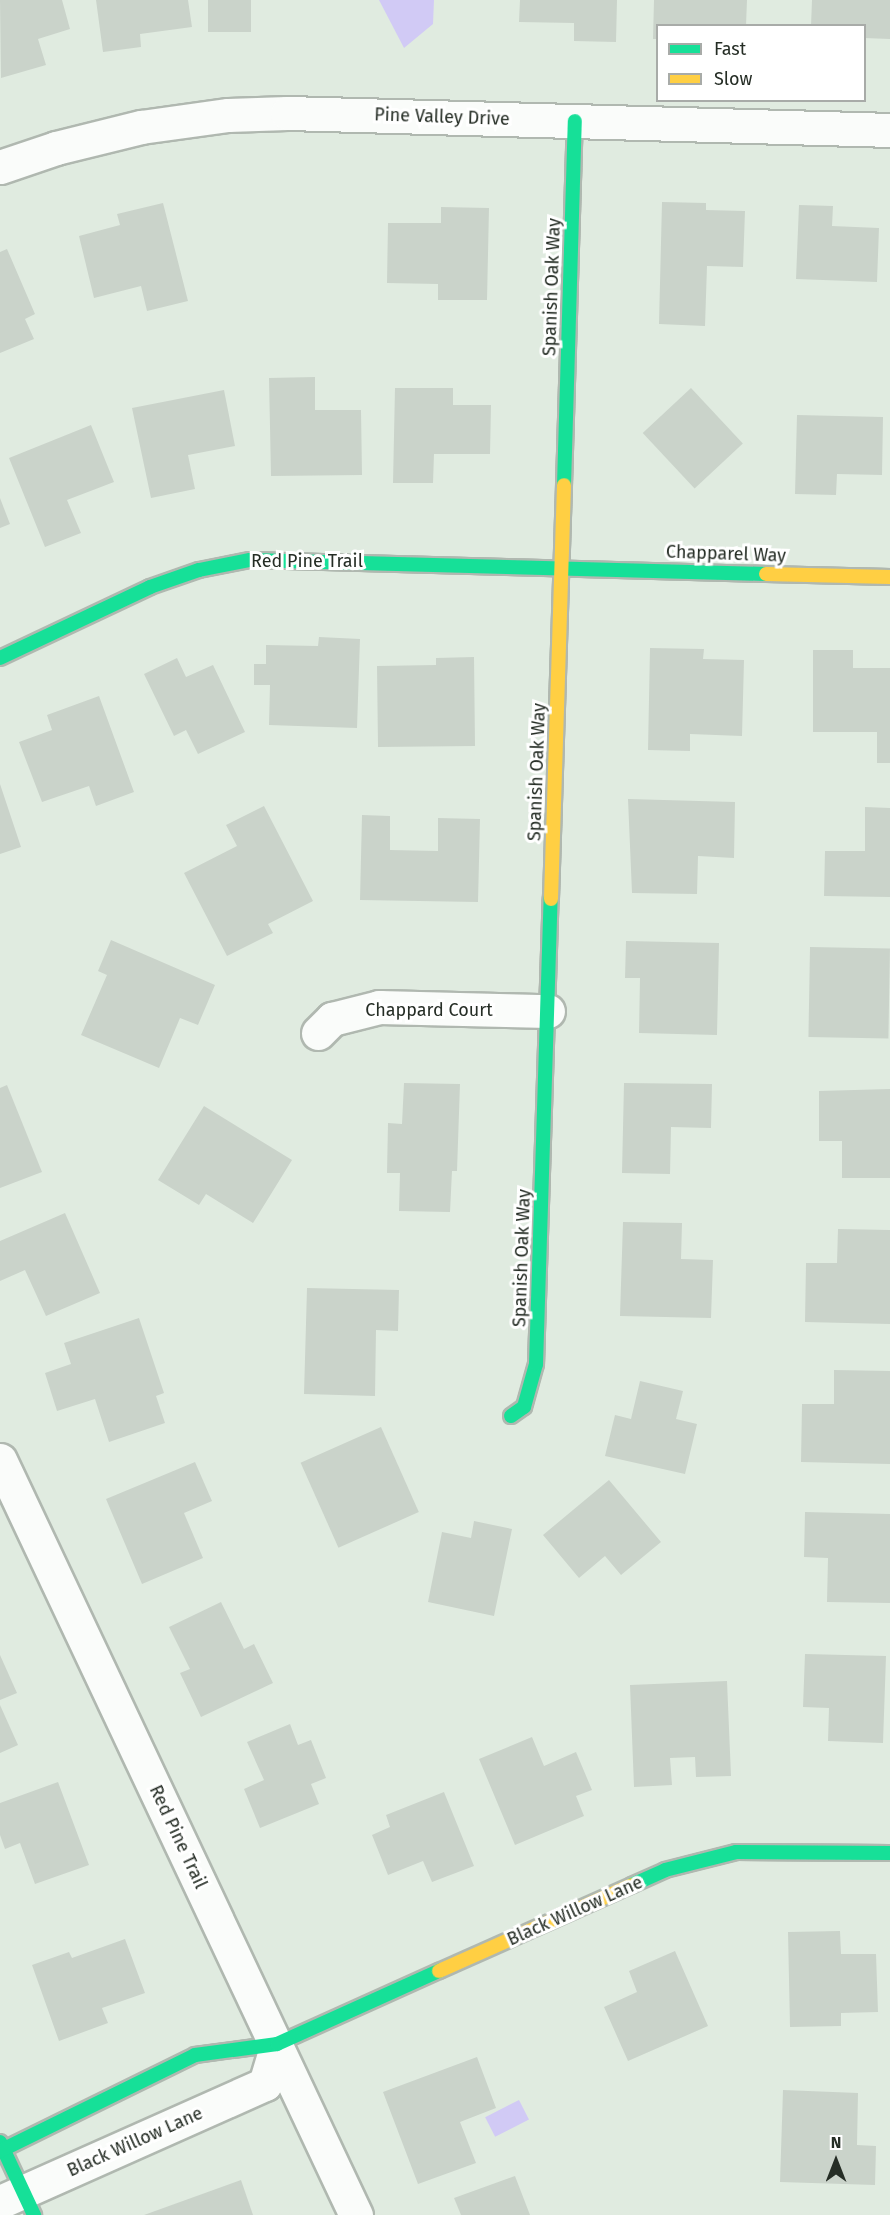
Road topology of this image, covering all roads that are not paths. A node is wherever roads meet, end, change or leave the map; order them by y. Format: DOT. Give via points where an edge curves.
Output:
graph roads {
  1 [pos="575,121"];
  2 [pos="890,130"];
  3 [pos="0,167"];
  4 [pos="562,566"];
  5 [pos="890,577"];
  6 [pos="0,658"];
  7 [pos="548,1011"];
  8 [pos="318,1033"];
  9 [pos="511,1416"];
  10 [pos="0,1460"];
  11 [pos="890,1853"];
  12 [pos="276,2044"];
  13 [pos="1,2147"];
  14 [pos="19,2203"];
  15 [pos="356,2215"];
  1 -- 2 [label="street, Pine Valley Drive"];
  1 -- 3 [label="street, Pine Valley Drive" via="287,113 228,115 141,127"];
  1 -- 4 [label="street, Spanish Oak Way"];
  4 -- 5 [label="street, Chapparel Way"];
  4 -- 6 [label="street, Red Pine Trail" via="250,560 199,570 150,587"];
  4 -- 7 [label="street, Spanish Oak Way"];
  7 -- 8 [label="street, Chappard Court" via="379,1007 332,1019"];
  7 -- 9 [label="street, Spanish Oak Way" via="536,1364 524,1407"];
  10 -- 12 [label="street, Red Pine Trail"];
  11 -- 12 [label="street, Black Willow Lane" via="736,1852 688,1863"];
  12 -- 13 [label="street, Black Willow Lane" via="195,2055"];
  12 -- 14 [label="street, Black Willow Lane" via="265,2084"];
  12 -- 15 [label="street, Red Pine Trail"];
  13 -- 14 [label="street"];
}
